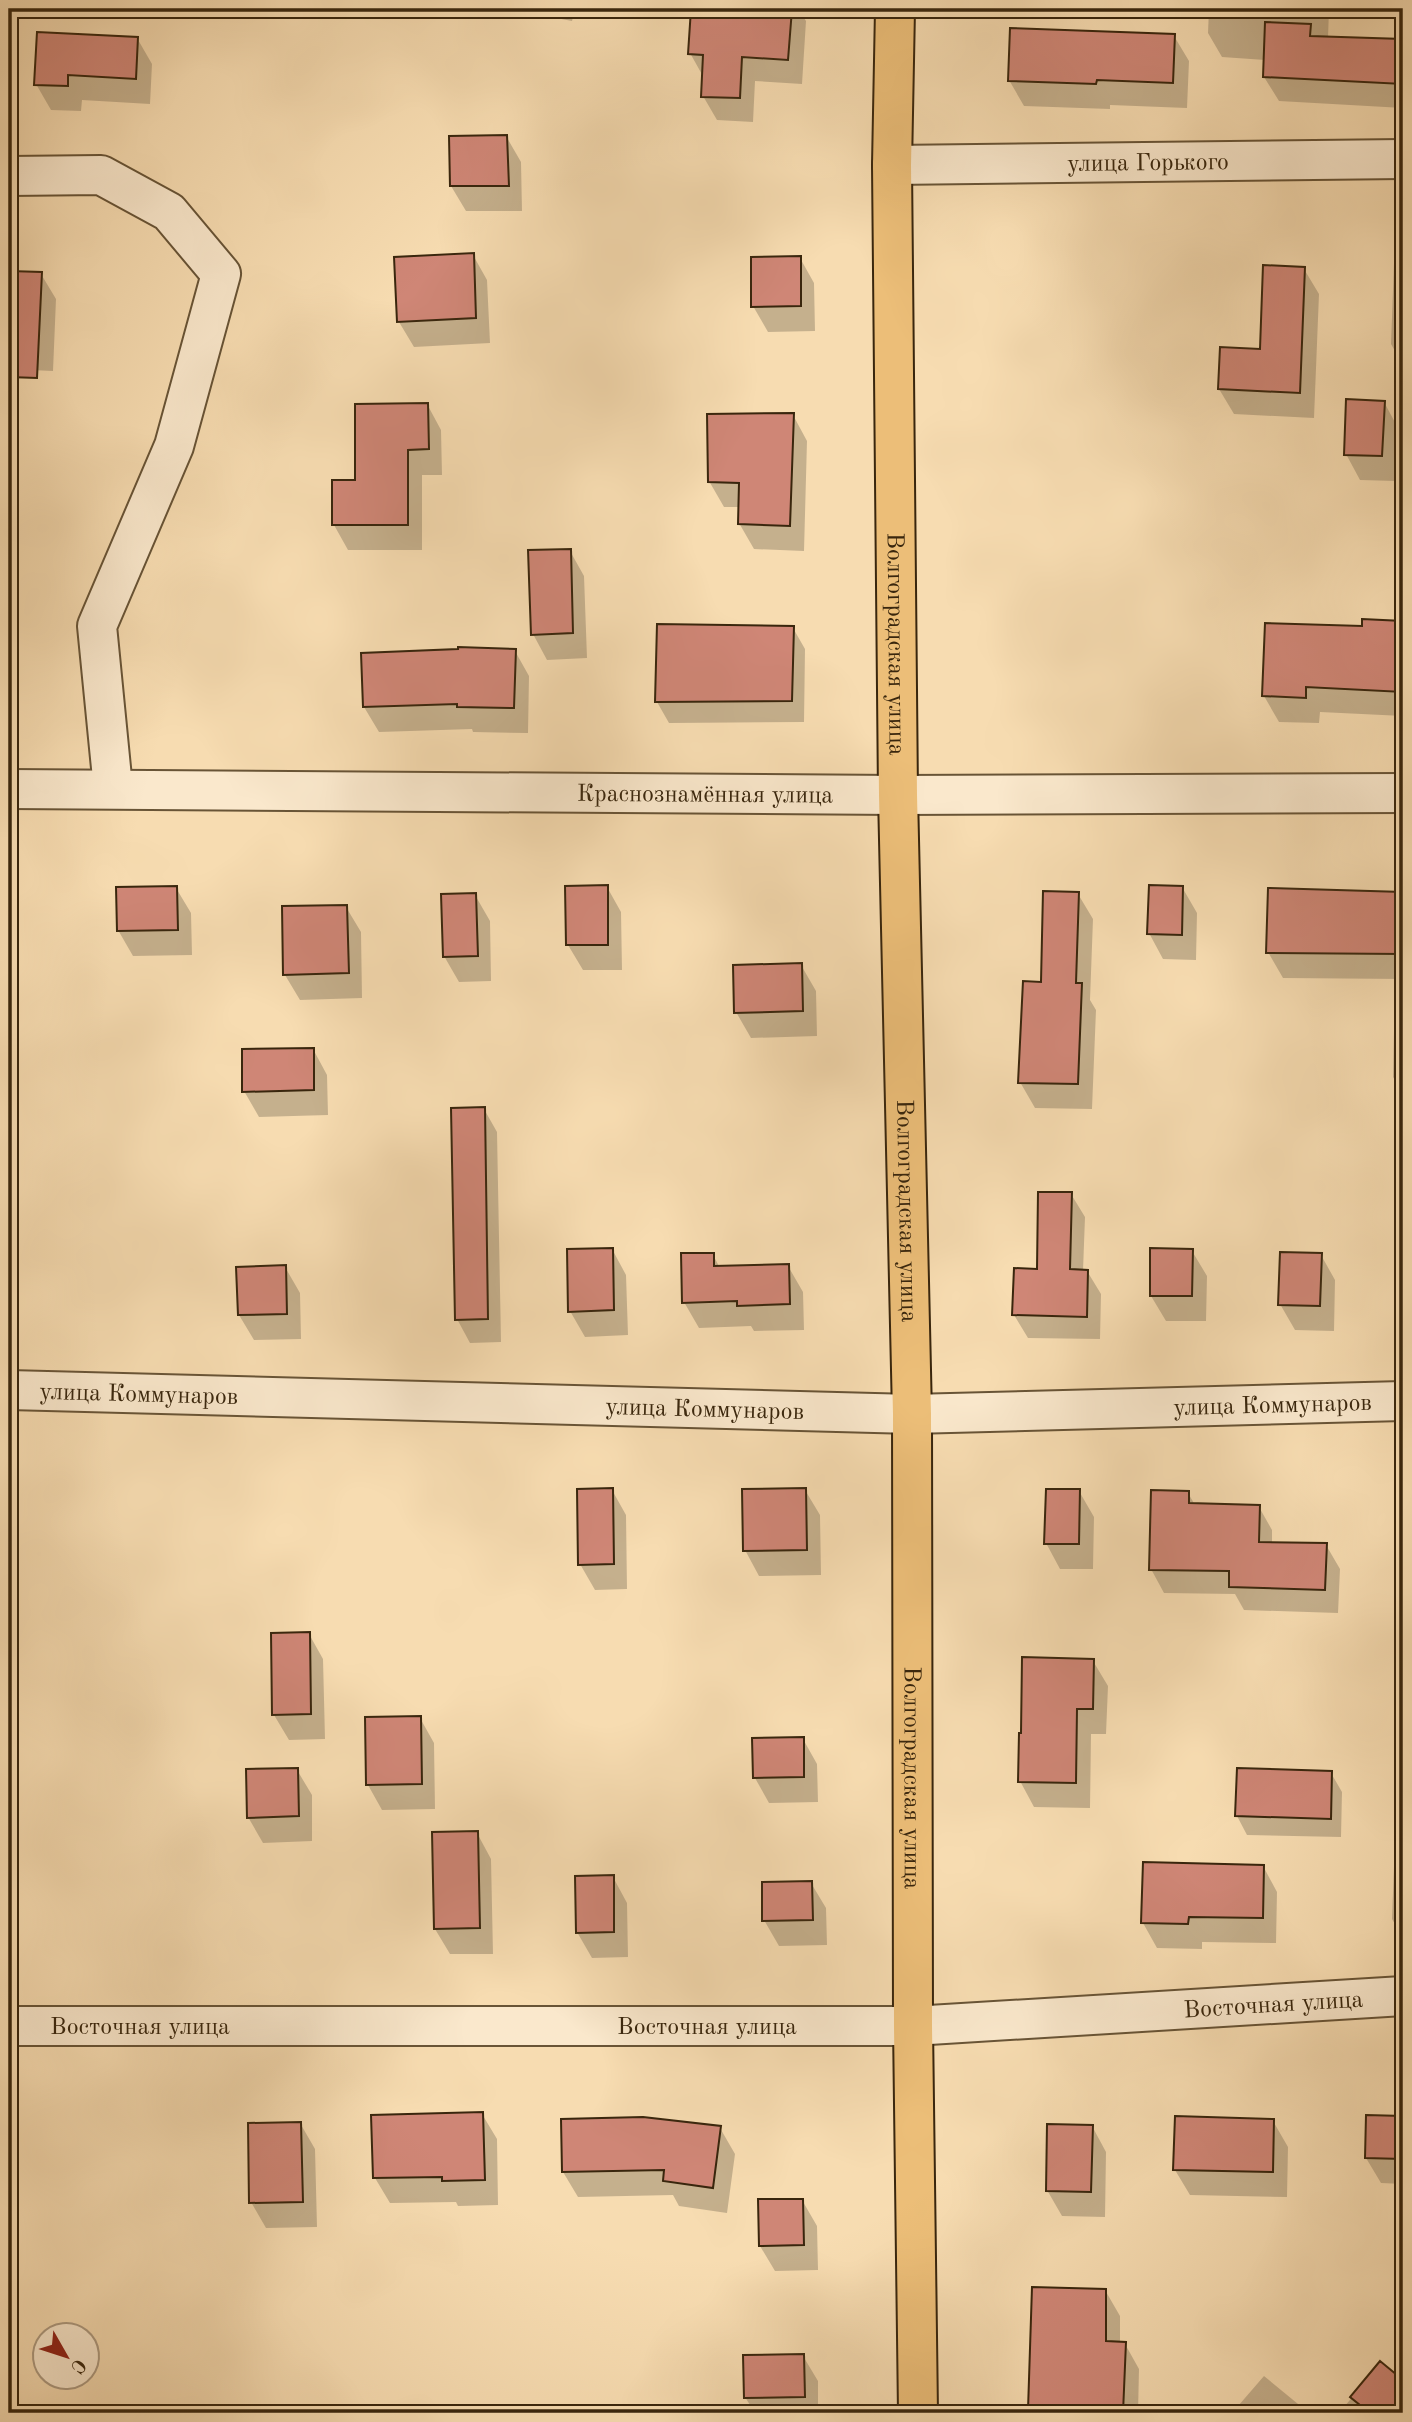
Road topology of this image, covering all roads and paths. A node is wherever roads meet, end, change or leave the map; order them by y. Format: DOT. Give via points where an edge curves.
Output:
graph roads {
  1 [pos="895,9"];
  2 [pos="1403,159"];
  3 [pos="892,165"];
  4 [pos="9,176"];
  5 [pos="113,788"];
  6 [pos="9,789"];
  7 [pos="1403,793"];
  8 [pos="898,795"];
  9 [pos="9,1390"];
  10 [pos="1403,1401"];
  11 [pos="912,1414"];
  12 [pos="1403,1996"];
  13 [pos="9,2026"];
  14 [pos="913,2026"];
  15 [pos="918,2413"];
  1 -- 3 [label="main road, Волгоградская улица"];
  2 -- 3 [label="street, улица Горького"];
  3 -- 8 [label="main road, Волгоградская улица"];
  4 -- 5 [label="street" via="101,175 169,212 221,274 174,446 97,626"];
  5 -- 6 [label="street, Краснознамённая улица"];
  5 -- 8 [label="street, Краснознамённая улица"];
  7 -- 8 [label="street, Краснознамённая улица"];
  8 -- 11 [label="main road, Волгоградская улица"];
  9 -- 11 [label="street, улица Коммунаров"];
  10 -- 11 [label="street, улица Коммунаров"];
  11 -- 14 [label="main road, Волгоградская улица"];
  12 -- 14 [label="street, Восточная улица"];
  13 -- 14 [label="street, Восточная улица"];
  14 -- 15 [label="main road, Волгоградская улица"];
}
